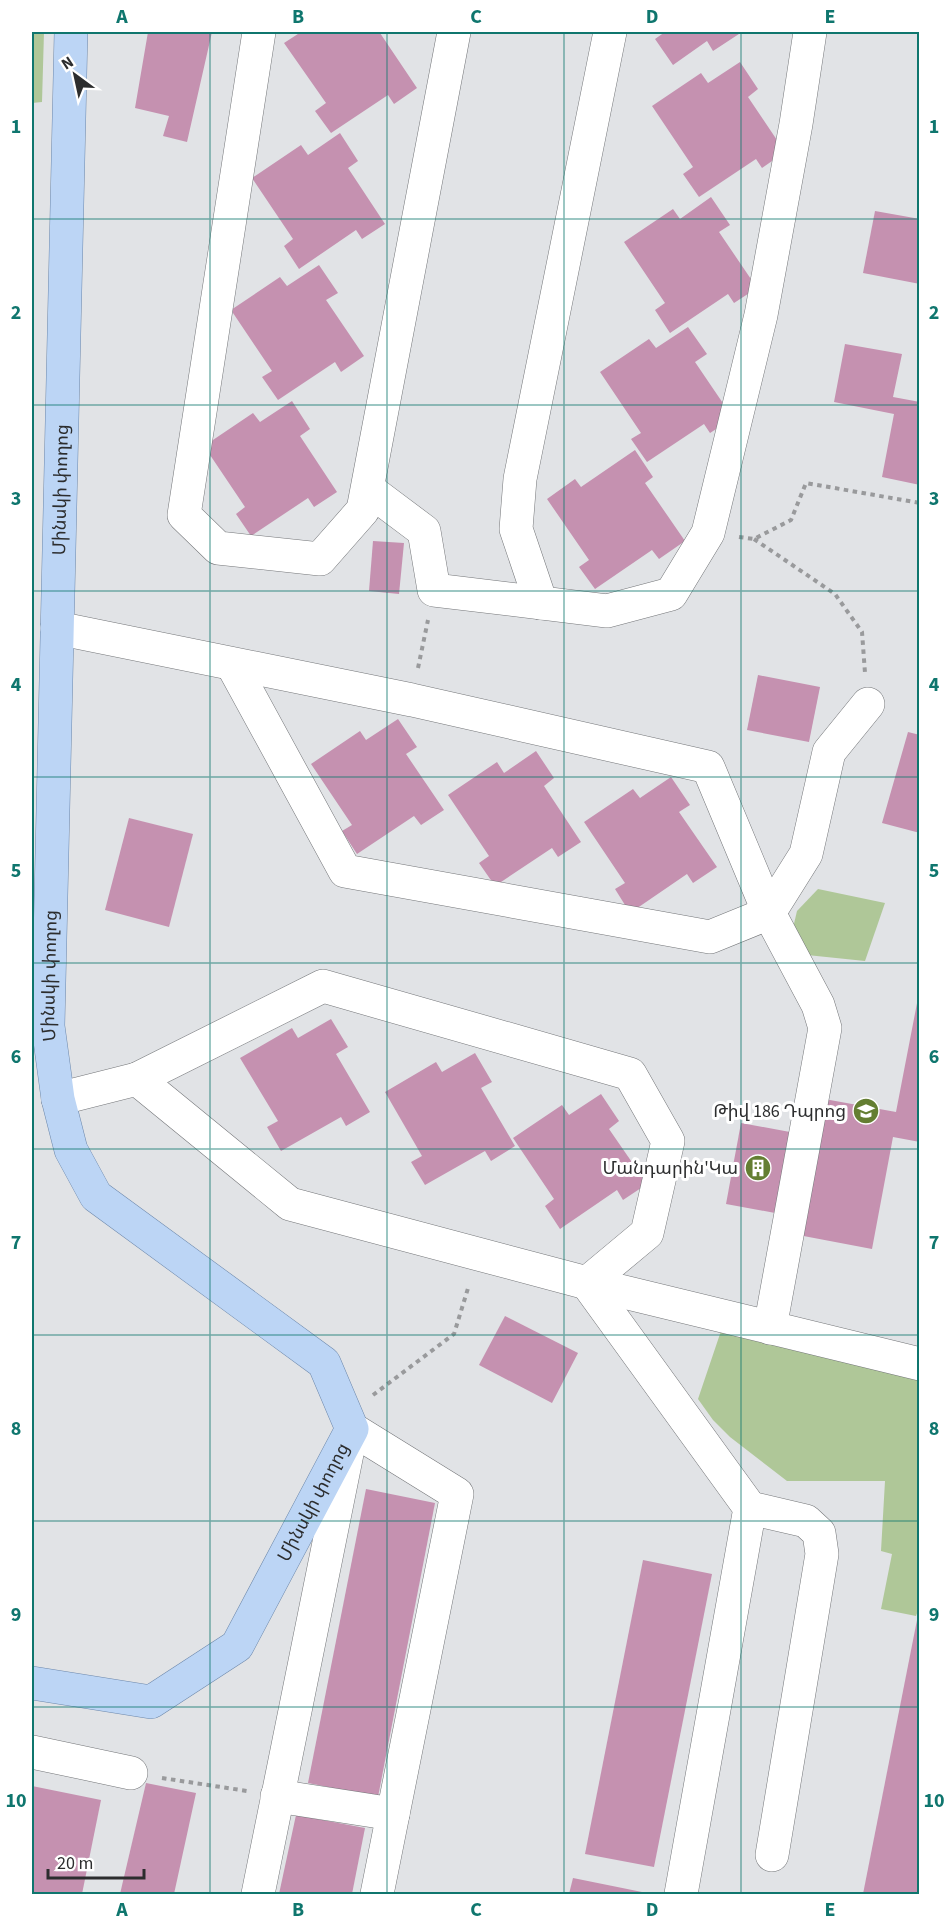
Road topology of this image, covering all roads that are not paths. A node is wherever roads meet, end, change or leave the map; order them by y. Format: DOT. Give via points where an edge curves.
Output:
graph roads {
  1 [pos="71,32"];
  2 [pos="259,32"];
  3 [pos="454,32"];
  4 [pos="610,32"];
  5 [pos="810,32"];
  6 [pos="368,489"];
  7 [pos="541,603"];
  8 [pos="57,628"];
  9 [pos="232,664"];
  10 [pos="868,704"];
  11 [pos="769,913"];
  12 [pos="136,1079"];
  13 [pos="58,1099"];
  14 [pos="587,1283"];
  15 [pos="770,1328"];
  16 [pos="920,1364"];
  17 [pos="349,1422"];
  18 [pos="750,1508"];
  19 [pos="32,1683"];
  20 [pos="32,1752"];
  21 [pos="131,1773"];
  22 [pos="277,1796"];
  23 [pos="393,1814"];
  24 [pos="772,1855"];
  25 [pos="258,1894"];
  26 [pos="376,1894"];
  27 [pos="681,1894"];
  1 -- 8 [label="main road, Մինսկի փողոց"];
  2 -- 6 [label="lane" via="184,515 218,548 320,559 363,510"];
  3 -- 6 [label="lane"];
  4 -- 7 [label="lane" via="520,479 516,529"];
  5 -- 7 [label="lane" via="761,315 708,533 671,594 607,611"];
  6 -- 7 [label="lane" via="424,531 434,590"];
  8 -- 9 [label="lane"];
  8 -- 13 [label="main road, Մինսկի փողոց" via="48,1026"];
  9 -- 11 [label="lane" via="708,767"];
  9 -- 11 [label="lane" via="345,871 710,937"];
  10 -- 11 [label="lane" via="829,752 806,854"];
  11 -- 15 [label="lane" via="818,1005 825,1028"];
  12 -- 13 [label="lane"];
  12 -- 14 [label="lane" via="290,1204"];
  12 -- 14 [label="lane" via="323,986 630,1074 668,1141 647,1233"];
  13 -- 17 [label="main road, Մինսկի փողոց" via="71,1150 96,1196 324,1364"];
  14 -- 15 [label="lane"];
  14 -- 18 [label="lane"];
  15 -- 16 [label="lane"];
  17 -- 19 [label="main road, Մինսկի փողոց" via="237,1646 151,1702"];
  17 -- 22 [label="lane"];
  17 -- 23 [label="lane" via="457,1494"];
  18 -- 24 [label="lane" via="806,1521 819,1533 822,1554"];
  18 -- 27 [label="lane"];
  20 -- 21 [label="lane"];
  22 -- 23 [label="lane"];
  22 -- 25 [label="lane"];
  23 -- 26 [label="lane"];
}
